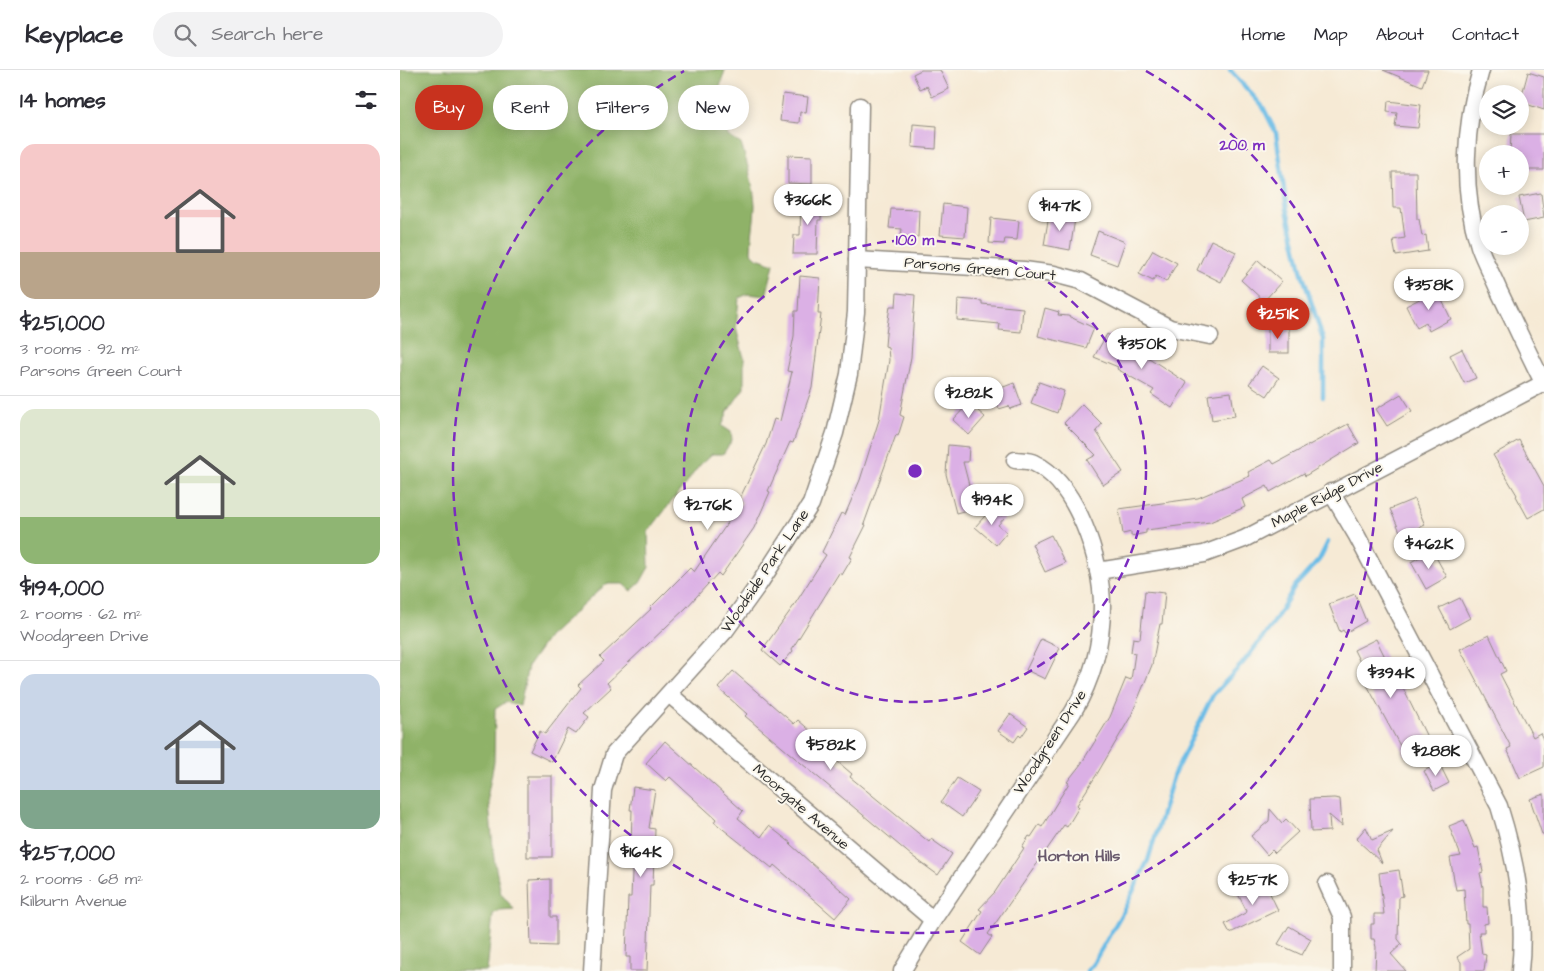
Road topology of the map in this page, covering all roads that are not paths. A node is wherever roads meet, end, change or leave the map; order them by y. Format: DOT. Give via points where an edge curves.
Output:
graph roads {
  1 [pos="1482,70"];
  2 [pos="860,106"];
  3 [pos="857,260"];
  4 [pos="1210,336"];
  5 [pos="1544,383"];
  6 [pos="1015,460"];
  7 [pos="1331,492"];
  8 [pos="1098,571"];
  9 [pos="669,694"];
  10 [pos="1327,884"];
  11 [pos="933,920"];
  12 [pos="592,971"];
  13 [pos="902,971"];
  14 [pos="1342,971"];
  15 [pos="1520,971"];
  1 -- 5 [label="street" via="1471,106 1468,132 1473,222 1480,248"];
  2 -- 3 [label="street, Woodside Park Lane"];
  3 -- 4 [label="street, Parsons Green Court" via="1054,274 1081,281 1170,328"];
  3 -- 9 [label="street, Woodside Park Lane" via="856,312 849,374 835,433 811,504 726,631"];
  5 -- 7 [label="street, Maple Ridge Drive"];
  6 -- 8 [label="street, Woodgreen Drive" via="1032,462 1045,470 1071,499 1090,540"];
  7 -- 8 [label="street, Maple Ridge Drive" via="1244,539 1204,554"];
  7 -- 15 [label="street" via="1499,806 1511,844 1520,893"];
  8 -- 11 [label="street, Woodgreen Drive" via="1102,606 1097,653 1083,694"];
  9 -- 11 [label="street, Moorgate Avenue"];
  9 -- 12 [label="street, Woodside Park Lane" via="614,754 603,790"];
  10 -- 14 [label="street" via="1342,917"];
  11 -- 13 [label="street, Woodgreen Drive"];
}
